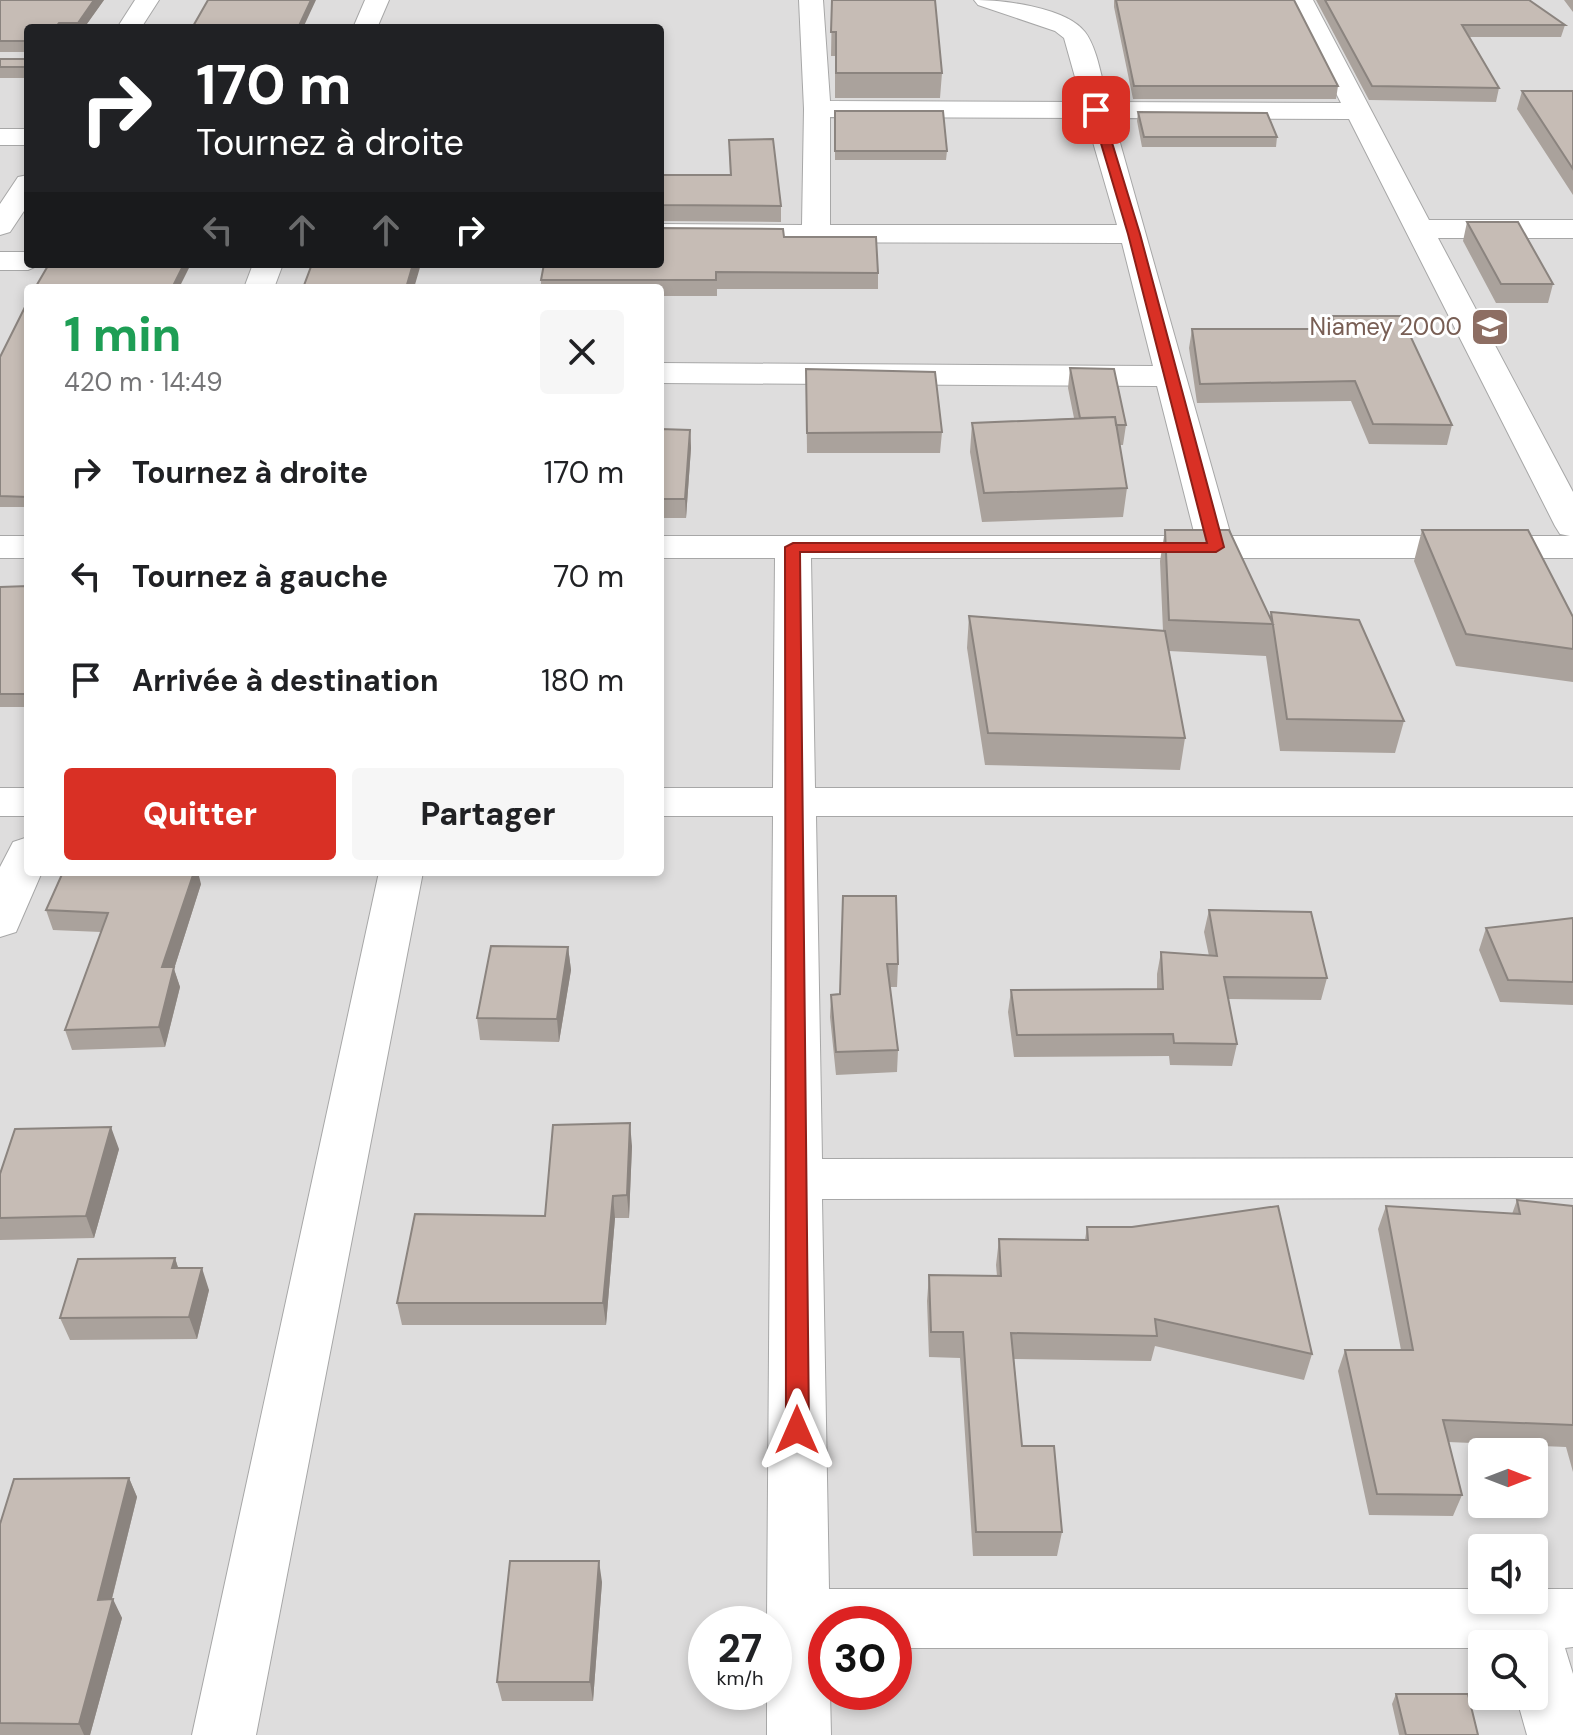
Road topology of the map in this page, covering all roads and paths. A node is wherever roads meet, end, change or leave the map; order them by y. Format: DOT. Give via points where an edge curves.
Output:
graph roads {
  1 [pos="147,0"];
  2 [pos="377,0"];
  3 [pos="811,0"];
  4 [pos="986,0"];
  5 [pos="1301,0"];
  6 [pos="132,24"];
  7 [pos="367,24"];
  8 [pos="817,109"];
  9 [pos="1096,110"];
  10 [pos="1358,111"];
  11 [pos="0,137"];
  12 [pos="24,137"];
  13 [pos="24,189"];
  14 [pos="0,226"];
  15 [pos="1419,229"];
  16 [pos="1573,229"];
  17 [pos="664,233"];
  18 [pos="816,233"];
  19 [pos="1134,234"];
  20 [pos="0,261"];
  21 [pos="24,261"];
  22 [pos="664,373"];
  23 [pos="1171,376"];
  24 [pos="1573,526"];
  25 [pos="0,547"];
  26 [pos="24,547"];
  27 [pos="664,547"];
  28 [pos="793,547"];
  29 [pos="1216,547"];
  30 [pos="1573,547"];
  31 [pos="0,802"];
  32 [pos="24,802"];
  33 [pos="664,802"];
  34 [pos="795,802"];
  35 [pos="1573,802"];
  36 [pos="24,862"];
  37 [pos="400,876"];
  38 [pos="0,921"];
  39 [pos="1573,1178"];
  40 [pos="796,1179"];
  41 [pos="798,1619"];
  42 [pos="1468,1631"];
  43 [pos="1548,1672"];
  44 [pos="224,1735"];
  45 [pos="799,1735"];
  46 [pos="1559,1735"];
  1 -- 6 [label="street"];
  2 -- 7 [label="street"];
  3 -- 8 [label="street"];
  4 -- 9 [label="street" via="1072,30"];
  5 -- 10 [label="street"];
  8 -- 9 [label="street"];
  8 -- 18 [label="street"];
  9 -- 10 [label="street"];
  9 -- 19 [label="street"];
  10 -- 15 [label="street"];
  11 -- 12 [label="street"];
  13 -- 14 [label="street"];
  15 -- 16 [label="street"];
  15 -- 24 [label="street"];
  17 -- 18 [label="street"];
  18 -- 19 [label="street"];
  19 -- 23 [label="street"];
  20 -- 21 [label="street"];
  22 -- 23 [label="street"];
  23 -- 29 [label="street"];
  25 -- 26 [label="street"];
  27 -- 28 [label="street"];
  28 -- 29 [label="street"];
  28 -- 34 [label="street"];
  29 -- 30 [label="street"];
  31 -- 32 [label="street"];
  33 -- 34 [label="street"];
  34 -- 35 [label="street"];
  34 -- 40 [label="street"];
  36 -- 38 [label="street"];
  37 -- 44 [label="street"];
  39 -- 40 [label="street"];
  40 -- 41 [label="street"];
  41 -- 42 [label="street"];
  41 -- 45 [label="street"];
  43 -- 46 [label="street"];
}
